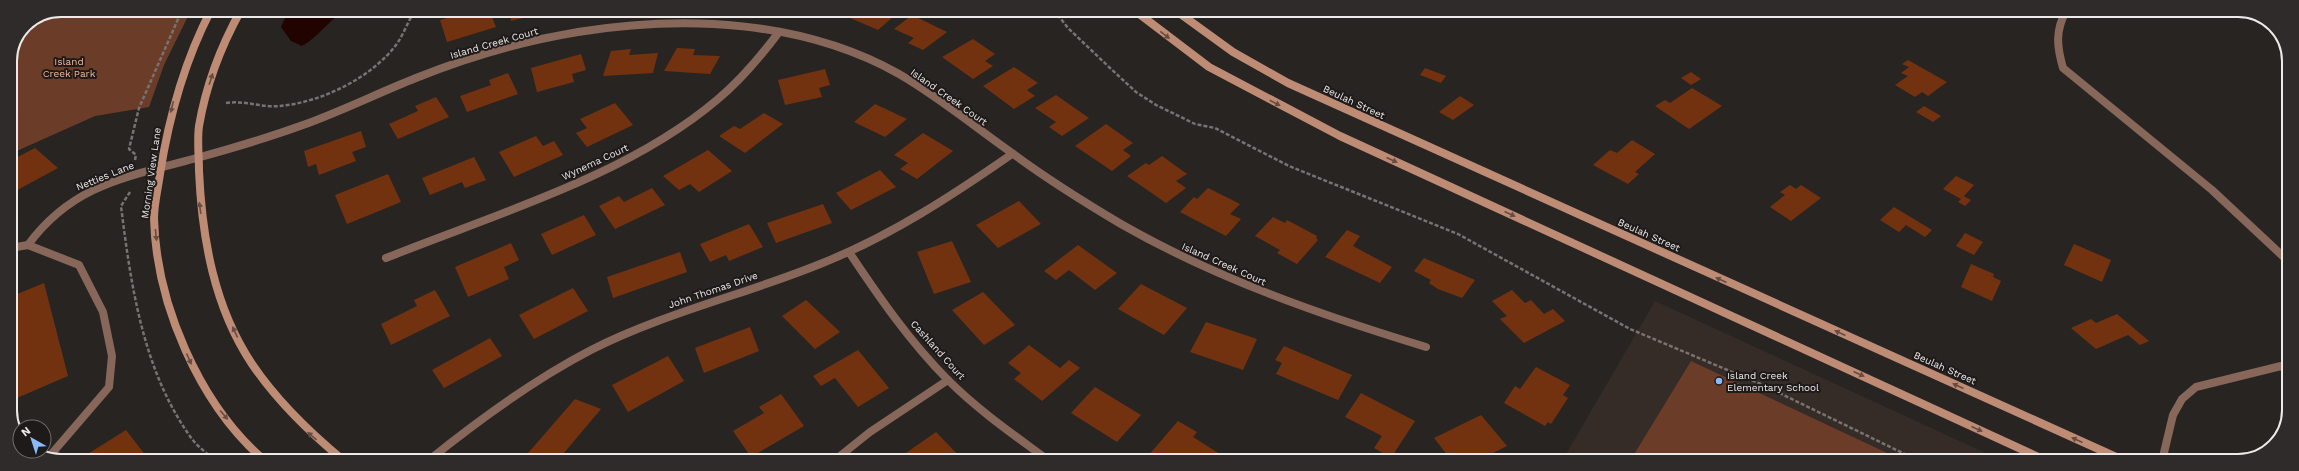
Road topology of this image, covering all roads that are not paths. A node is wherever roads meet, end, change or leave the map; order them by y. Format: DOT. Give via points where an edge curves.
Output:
graph roads {
  1 [pos="207,17"];
  2 [pos="238,17"];
  3 [pos="1143,17"];
  4 [pos="1185,17"];
  5 [pos="2062,17"];
  6 [pos="779,32"];
  7 [pos="1012,154"];
  8 [pos="199,157"];
  9 [pos="161,168"];
  10 [pos="28,245"];
  11 [pos="17,247"];
  12 [pos="849,252"];
  13 [pos="2282,255"];
  14 [pos="386,258"];
  15 [pos="1426,347"];
  16 [pos="2282,368"];
  17 [pos="948,380"];
  18 [pos="52,453"];
  19 [pos="259,454"];
  20 [pos="336,454"];
  21 [pos="437,454"];
  22 [pos="842,454"];
  23 [pos="1040,454"];
  24 [pos="2032,454"];
  25 [pos="2110,454"];
  26 [pos="2164,454"];
  1 -- 9 [label="main road, Morning View Lane, one-way" via="195,38 182,72 172,106"];
  8 -- 2 [label="main road, one-way" via="199,128 211,81 223,46"];
  3 -- 24 [label="main road, one-way" via="1209,66 1333,132"];
  25 -- 4 [label="main road, Beulah Street, one-way" via="1288,83 1233,52"];
  5 -- 13 [label="street" via="2056,44 2063,68 2212,190"];
  6 -- 7 [label="street, Island Creek Court" via="832,45 879,64 915,83"];
  6 -- 8 [label="street, Island Creek Court" via="693,23 601,29 537,40 452,65 328,116"];
  6 -- 14 [label="street, Wynema Court" via="759,59 709,107 626,161"];
  7 -- 12 [label="street, John Thomas Drive" via="970,184"];
  7 -- 15 [label="street, Island Creek Court" via="1123,224 1193,263 1255,290"];
  8 -- 9 [label="street, Island Creek Court"];
  20 -- 8 [label="main road, one-way" via="308,432 270,390 238,339 221,304 206,246 200,202"];
  9 -- 10 [label="street, Netties Lane" via="128,176 80,196 47,221"];
  9 -- 19 [label="main road, Morning View Lane, one-way" via="154,218 159,263 173,322 192,365 220,410"];
  10 -- 11 [label="street"];
  10 -- 18 [label="street" via="79,265 103,312 112,356 109,387"];
  12 -- 17 [label="street, Cashland Court" via="888,311"];
  12 -- 21 [label="street, John Thomas Drive" via="775,281 651,323 571,361 520,391"];
  16 -- 26 [label="street" via="2196,387 2182,399 2173,415"];
  17 -- 22 [label="street" via="870,432"];
  17 -- 23 [label="street, Cashland Court"];
}
